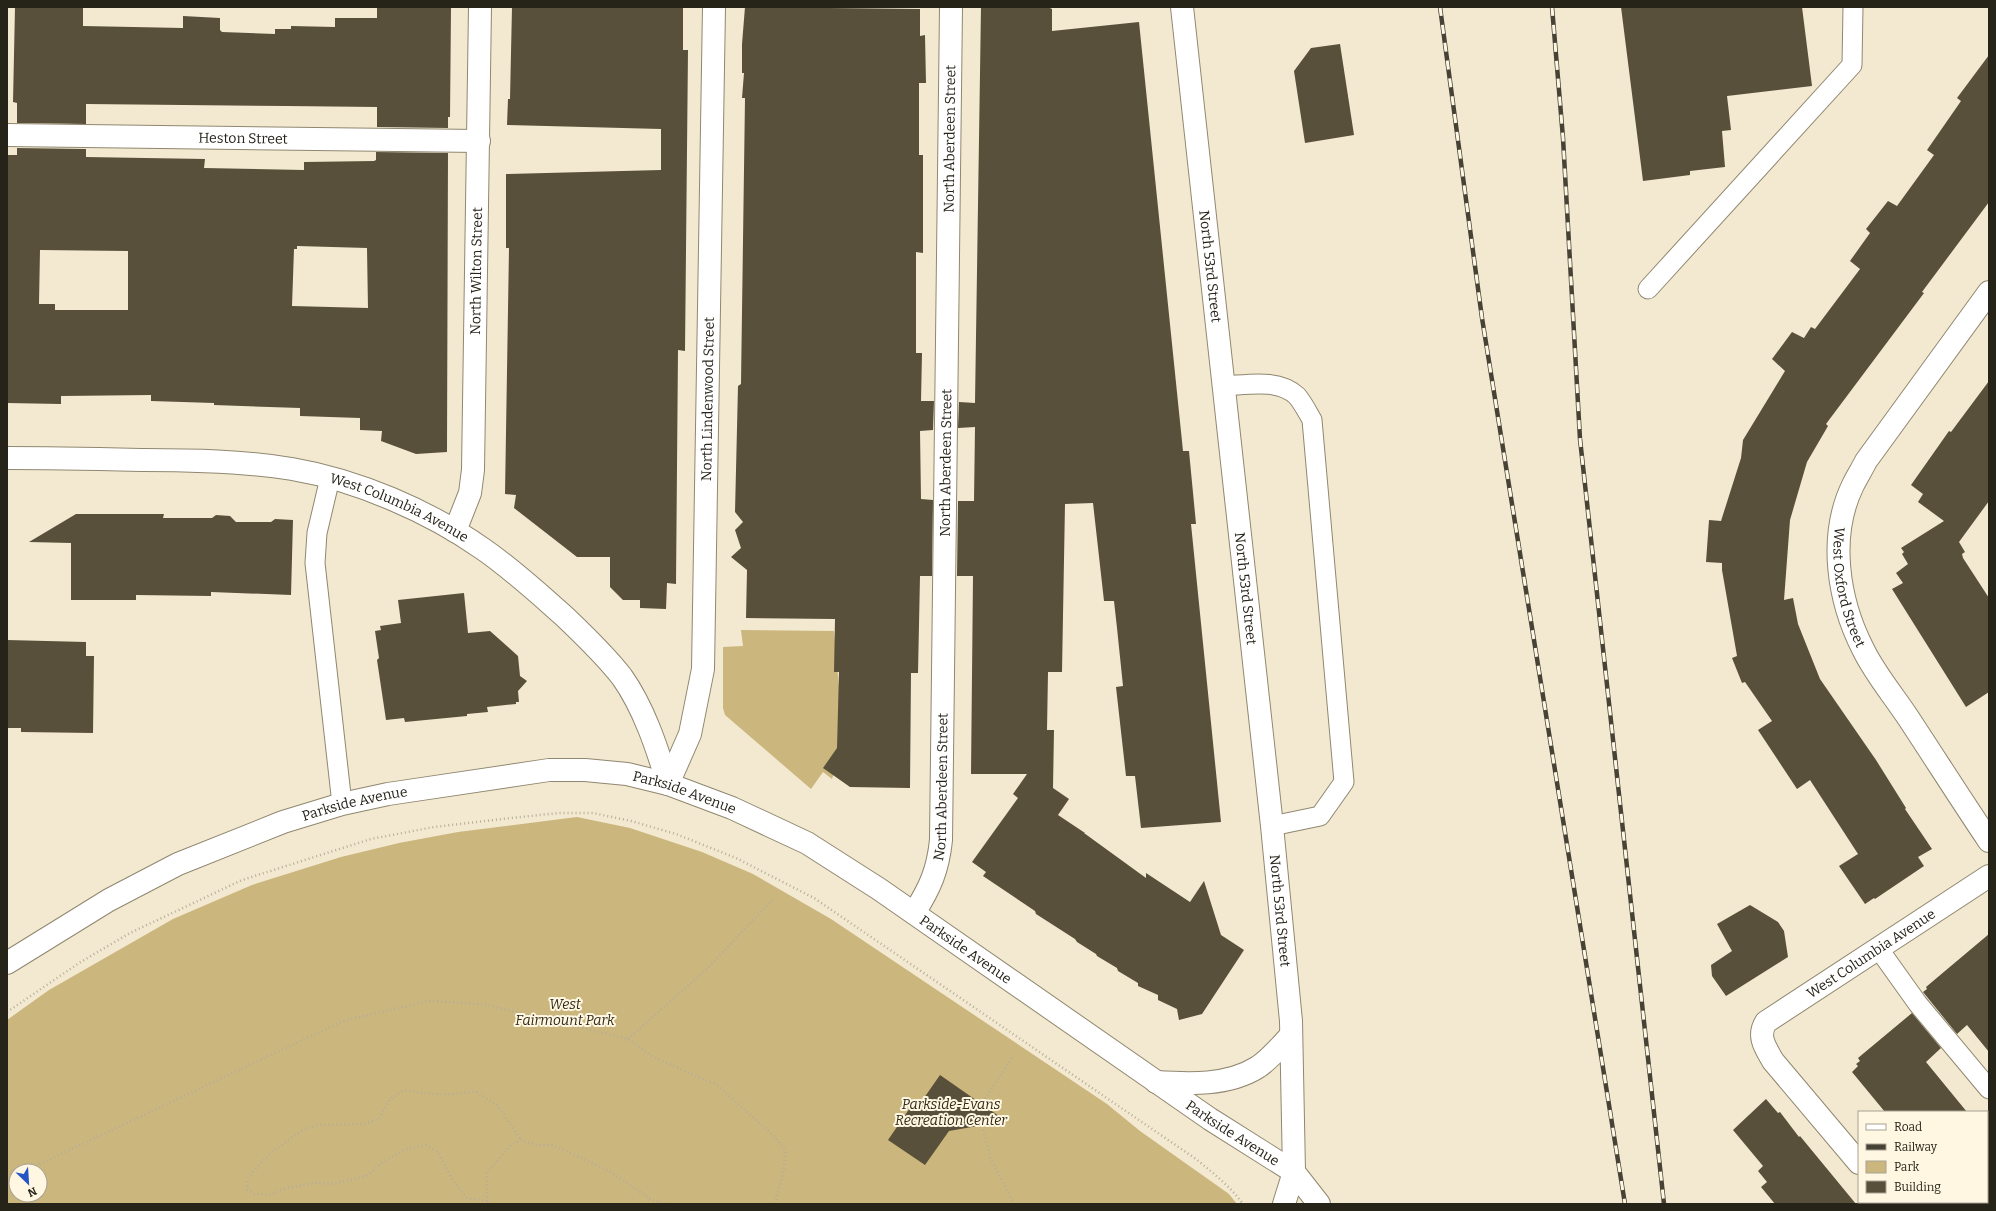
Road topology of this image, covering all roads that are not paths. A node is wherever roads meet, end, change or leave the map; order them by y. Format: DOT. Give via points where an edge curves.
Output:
graph roads {
  1 [pos="480,7"];
  2 [pos="714,7"];
  3 [pos="951,7"];
  4 [pos="1182,7"];
  5 [pos="1853,7"];
  6 [pos="7,135"];
  7 [pos="479,141"];
  8 [pos="1648,289"];
  9 [pos="1989,292"];
  10 [pos="1224,386"];
  11 [pos="7,458"];
  12 [pos="330,478"];
  13 [pos="455,531"];
  14 [pos="668,784"];
  15 [pos="342,804"];
  16 [pos="1272,826"];
  17 [pos="1989,841"];
  18 [pos="1989,876"];
  19 [pos="914,913"];
  20 [pos="1878,948"];
  21 [pos="7,963"];
  22 [pos="1291,1035"];
  23 [pos="1156,1082"];
  24 [pos="1989,1089"];
  25 [pos="1858,1162"];
  26 [pos="1294,1172"];
  27 [pos="1284,1204"];
  28 [pos="1319,1204"];
  1 -- 7 [label="street, North Wilton Street"];
  2 -- 14 [label="street, North Lindenwood Street" via="703,669 690,734"];
  3 -- 19 [label="street, North Aberdeen Street" via="940,840 935,874 928,892"];
  4 -- 10 [label="street, North 53rd Street"];
  5 -- 8 [label="lane" via="1852,65"];
  6 -- 7 [label="street, Heston Street"];
  7 -- 13 [label="street, North Wilton Street" via="473,470 470,493"];
  9 -- 17 [label="street, West Oxford Street" via="1866,461 1844,510 1839,559 1845,605 1863,649"];
  10 -- 16 [label="street, North 53rd Street"];
  10 -- 16 [label="lane" via="1264,384 1284,387 1297,396 1312,420 1344,782 1320,816"];
  11 -- 12 [label="street, West Columbia Avenue" via="218,461 294,469"];
  12 -- 13 [label="street, West Columbia Avenue" via="390,499"];
  12 -- 15 [label="lane" via="317,533 315,563"];
  13 -- 14 [label="street, West Columbia Avenue" via="483,549 543,597 595,646 630,690 657,750"];
  14 -- 15 [label="street, Parkside Avenue" via="627,774 549,770 388,794"];
  14 -- 19 [label="street, Parkside Avenue" via="732,808 806,843"];
  15 -- 21 [label="street, Parkside Avenue" via="283,822 178,864 109,900"];
  16 -- 22 [label="street, North 53rd Street"];
  18 -- 20 [label="street, West Columbia Avenue"];
  19 -- 23 [label="street, Parkside Avenue"];
  20 -- 24 [label="lane" via="1918,1004"];
  20 -- 25 [label="street, West Columbia Avenue" via="1766,1022 1761,1029 1765,1048 1773,1061"];
  22 -- 23 [label="street" via="1258,1067 1242,1075 1213,1082"];
  22 -- 26 [label="street, North 53rd Street"];
  23 -- 26 [label="street, Parkside Avenue"];
  26 -- 27 [label="street, North 53rd Street"];
  26 -- 28 [label="street, Parkside Avenue"];
}
